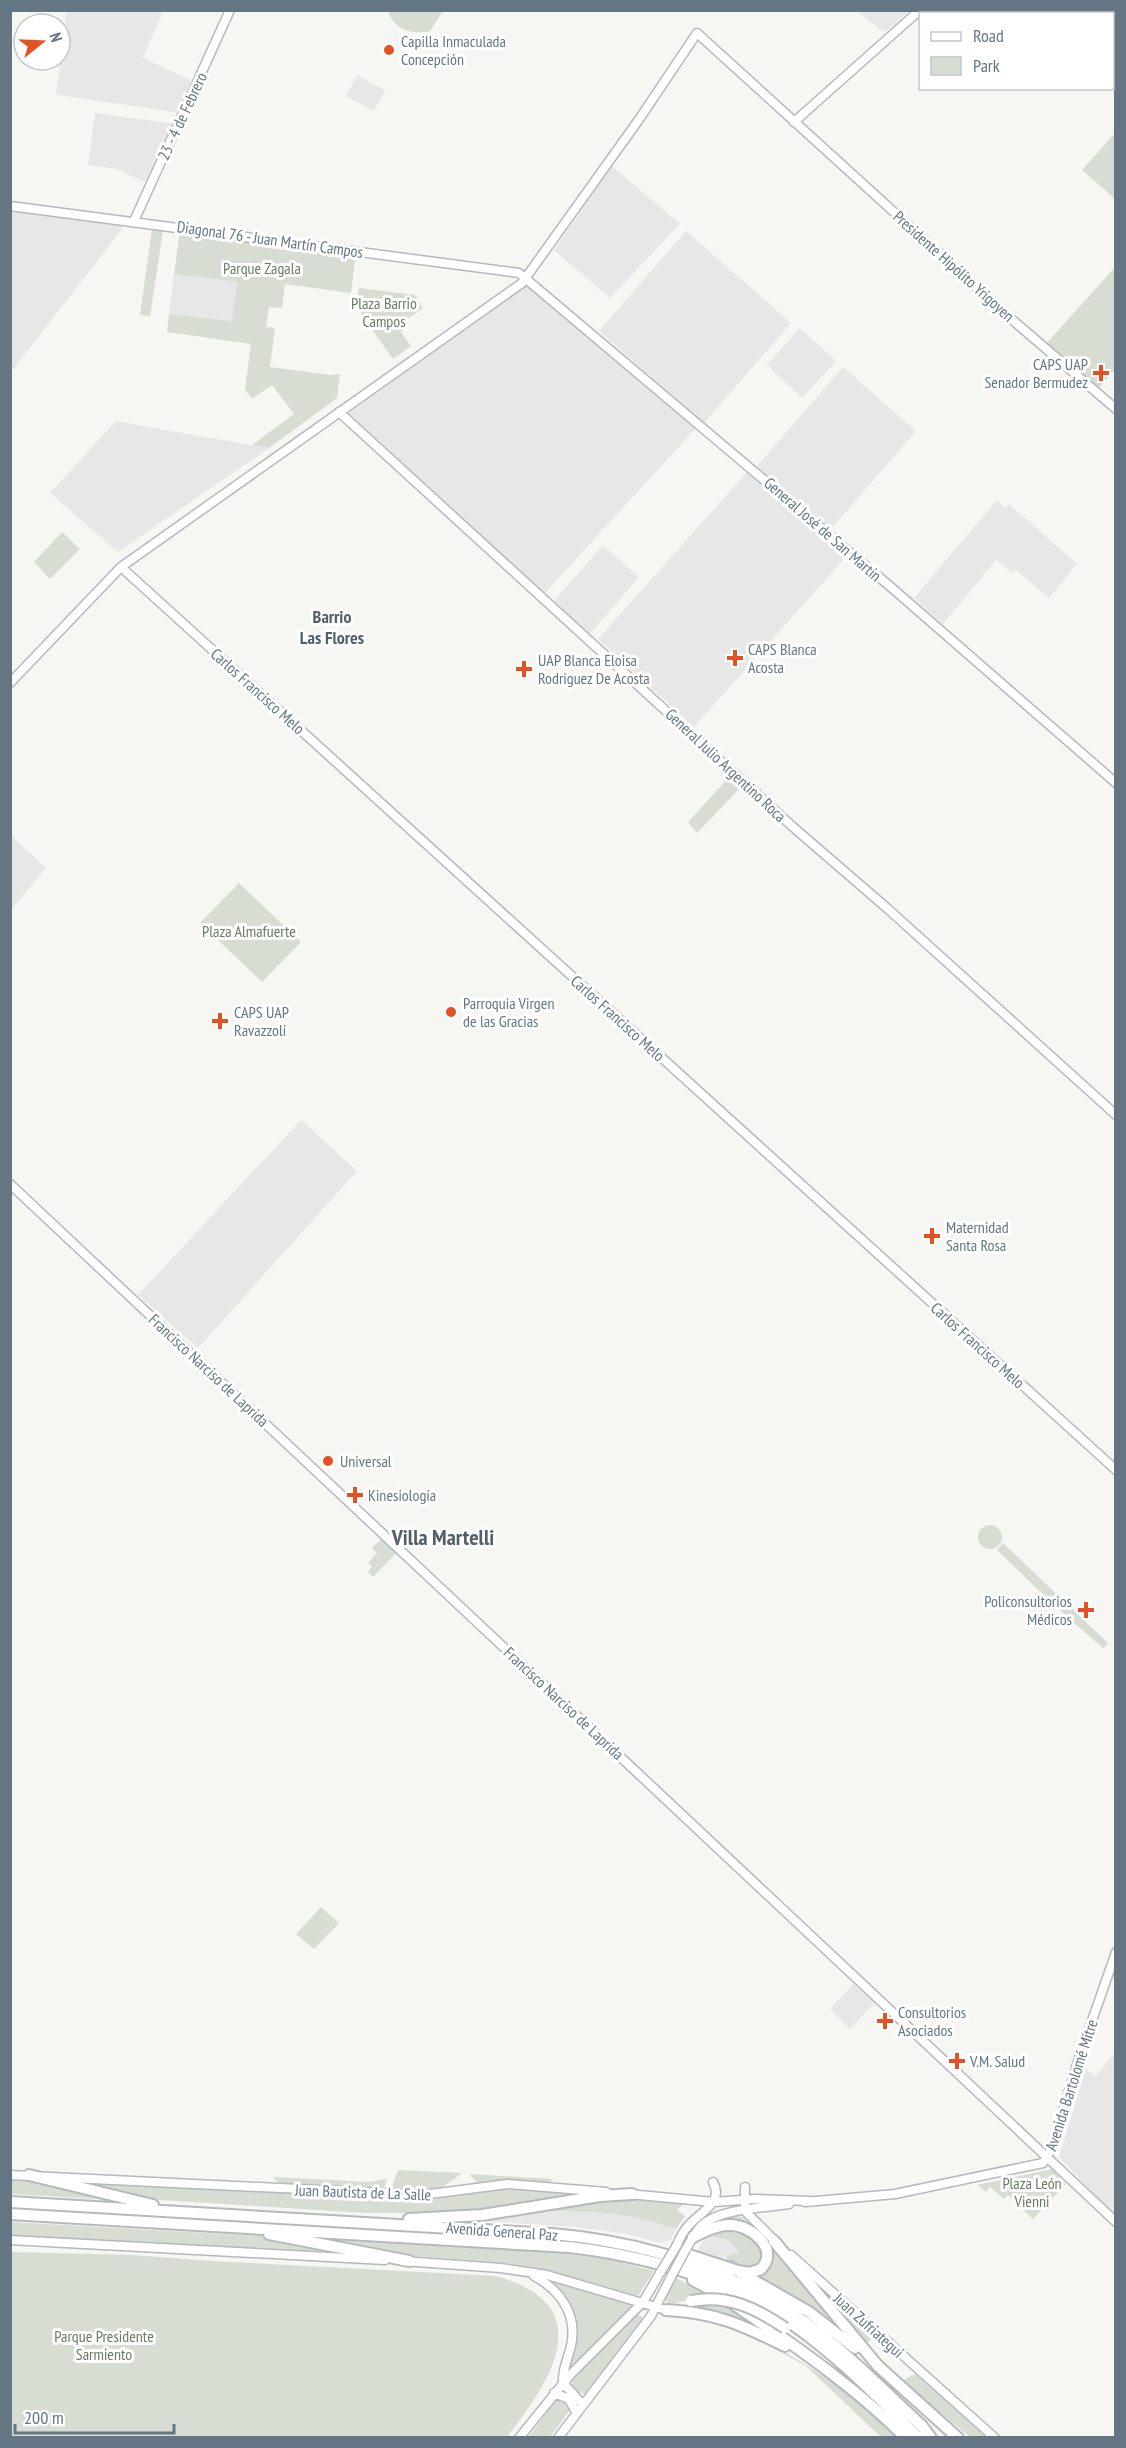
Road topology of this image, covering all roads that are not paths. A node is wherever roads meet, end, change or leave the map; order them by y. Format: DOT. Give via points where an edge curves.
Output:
graph roads {
  1 [pos="230,10"];
  2 [pos="920,10"];
  3 [pos="794,122"];
  4 [pos="10,206"];
  5 [pos="134,221"];
  6 [pos="527,278"];
  7 [pos="1116,409"];
  8 [pos="339,412"];
  9 [pos="121,567"];
  10 [pos="10,683"];
  11 [pos="1116,783"];
  12 [pos="1116,1115"];
  13 [pos="10,1184"];
  14 [pos="1116,1470"];
  15 [pos="1116,1952"];
  16 [pos="1047,2158"];
  17 [pos="10,2175"];
  18 [pos="29,2175"];
  19 [pos="713,2182"];
  20 [pos="745,2187"];
  21 [pos="632,2194"];
  22 [pos="744,2200"];
  23 [pos="810,2201"];
  24 [pos="10,2202"];
  25 [pos="714,2202"];
  26 [pos="731,2207"];
  27 [pos="745,2211"];
  28 [pos="192,2212"];
  29 [pos="10,2214"];
  30 [pos="714,2217"];
  31 [pos="358,2222"];
  32 [pos="1116,2222"];
  33 [pos="246,2227"];
  34 [pos="693,2237"];
  35 [pos="10,2240"];
  36 [pos="774,2241"];
  37 [pos="633,2246"];
  38 [pos="409,2261"];
  39 [pos="738,2271"];
  40 [pos="666,2272"];
  41 [pos="528,2273"];
  42 [pos="643,2302"];
  43 [pos="662,2308"];
  44 [pos="810,2358"];
  45 [pos="878,2366"];
  46 [pos="563,2383"];
  47 [pos="554,2393"];
  48 [pos="583,2404"];
  49 [pos="888,2406"];
  50 [pos="925,2409"];
  51 [pos="576,2412"];
  52 [pos="922,2426"];
  53 [pos="519,2438"];
  54 [pos="558,2438"];
  55 [pos="906,2438"];
  56 [pos="919,2438"];
  57 [pos="931,2438"];
  58 [pos="938,2438"];
  59 [pos="958,2438"];
  60 [pos="968,2438"];
  61 [pos="995,2438"];
  1 -- 5 [label="street, 23 - 4 de Febrero"];
  2 -- 3 [label="street"];
  3 -- 6 [label="street, Presidente Hipólito Yrigoyen" via="697,33"];
  3 -- 7 [label="street, Presidente Hipólito Yrigoyen"];
  4 -- 5 [label="street, Diagonal 76 - Juan Martín Campos"];
  5 -- 6 [label="street, Diagonal 76 - Juan Martín Campos" via="516,271"];
  6 -- 8 [label="street"];
  6 -- 11 [label="street, General José de San Martín"];
  8 -- 9 [label="street"];
  8 -- 12 [label="street, General Julio Argentino Roca" via="793,827"];
  9 -- 10 [label="street"];
  9 -- 14 [label="street, Carlos Francisco Melo"];
  13 -- 16 [label="street, Francisco Narciso de Laprida"];
  15 -- 16 [label="street, Avenida Bartolomé Mitre"];
  16 -- 23 [label="street, Avenida Bartolomé Mitre" via="1036,2166 895,2194"];
  16 -- 32 [label="street, Francisco Narciso de Laprida"];
  17 -- 18 [label="street, Juan Bautista de La Salle"];
  18 -- 21 [label="street, Juan Bautista de La Salle" via="422,2195 508,2184"];
  18 -- 28 [label="highway"];
  19 -- 25 [label="street" via="717,2193"];
  20 -- 22 [label="street"];
  21 -- 25 [label="street, Juan Bautista de La Salle"];
  21 -- 31 [label="highway" via="482,2215"];
  22 -- 23 [label="street, Avenida Bartolomé Mitre"];
  22 -- 25 [label="street, Juan Bautista de La Salle"];
  22 -- 26 [label="street"];
  22 -- 27 [label="street"];
  23 -- 27 [label="street, Avenida Bartolomé Mitre"];
  24 -- 28 [label="highway, Avenida General Paz"];
  25 -- 26 [label="street, Juan Bautista de La Salle"];
  25 -- 40 [label="street, bridge" via="689,2225"];
  26 -- 27 [label="street, Juan Bautista de La Salle"];
  26 -- 30 [label="street"];
  27 -- 30 [label="street, Avenida Bartolomé Mitre"];
  27 -- 36 [label="street, Juan Zufriategui"];
  28 -- 31 [label="highway, Avenida General Paz"];
  29 -- 33 [label="highway, Avenida General Paz"];
  30 -- 34 [label="street"];
  31 -- 37 [label="highway, Avenida General Paz" via="552,2234"];
  33 -- 38 [label="highway"];
  33 -- 40 [label="highway, Avenida General Paz" via="569,2247 612,2253"];
  34 -- 39 [label="highway" via="728,2225 753,2232 765,2246 766,2262 755,2272"];
  34 -- 40 [label="street, bridge"];
  35 -- 38 [label="street"];
  36 -- 45 [label="highway"];
  36 -- 61 [label="street, Juan Zufriategui"];
  37 -- 39 [label="highway" via="690,2256"];
  37 -- 52 [label="highway, Avenida General Paz" via="696,2264 774,2302 835,2346"];
  38 -- 41 [label="street"];
  39 -- 45 [label="highway" via="815,2316"];
  40 -- 42 [label="street"];
  40 -- 43 [label="street"];
  40 -- 44 [label="highway, Avenida General Paz" via="725,2298"];
  40 -- 49 [label="highway, Avenida General Paz" via="708,2279 772,2312 831,2354"];
  41 -- 42 [label="street"];
  41 -- 46 [label="street" via="556,2292 569,2311 572,2338"];
  42 -- 43 [label="street"];
  42 -- 46 [label="street"];
  43 -- 44 [label="highway" via="720,2317"];
  43 -- 48 [label="street"];
  43 -- 49 [label="highway, bridge" via="713,2299 753,2309 785,2328"];
  44 -- 55 [label="highway, Avenida General Paz"];
  45 -- 50 [label="highway"];
  46 -- 47 [label="street"];
  46 -- 48 [label="street"];
  47 -- 51 [label="street" via="568,2399"];
  47 -- 53 [label="street"];
  48 -- 51 [label="street"];
  49 -- 56 [label="highway, Avenida General Paz"];
  50 -- 59 [label="highway"];
  50 -- 60 [label="highway"];
  51 -- 54 [label="street"];
  52 -- 57 [label="highway, Avenida General Paz"];
  52 -- 58 [label="highway"];
}
